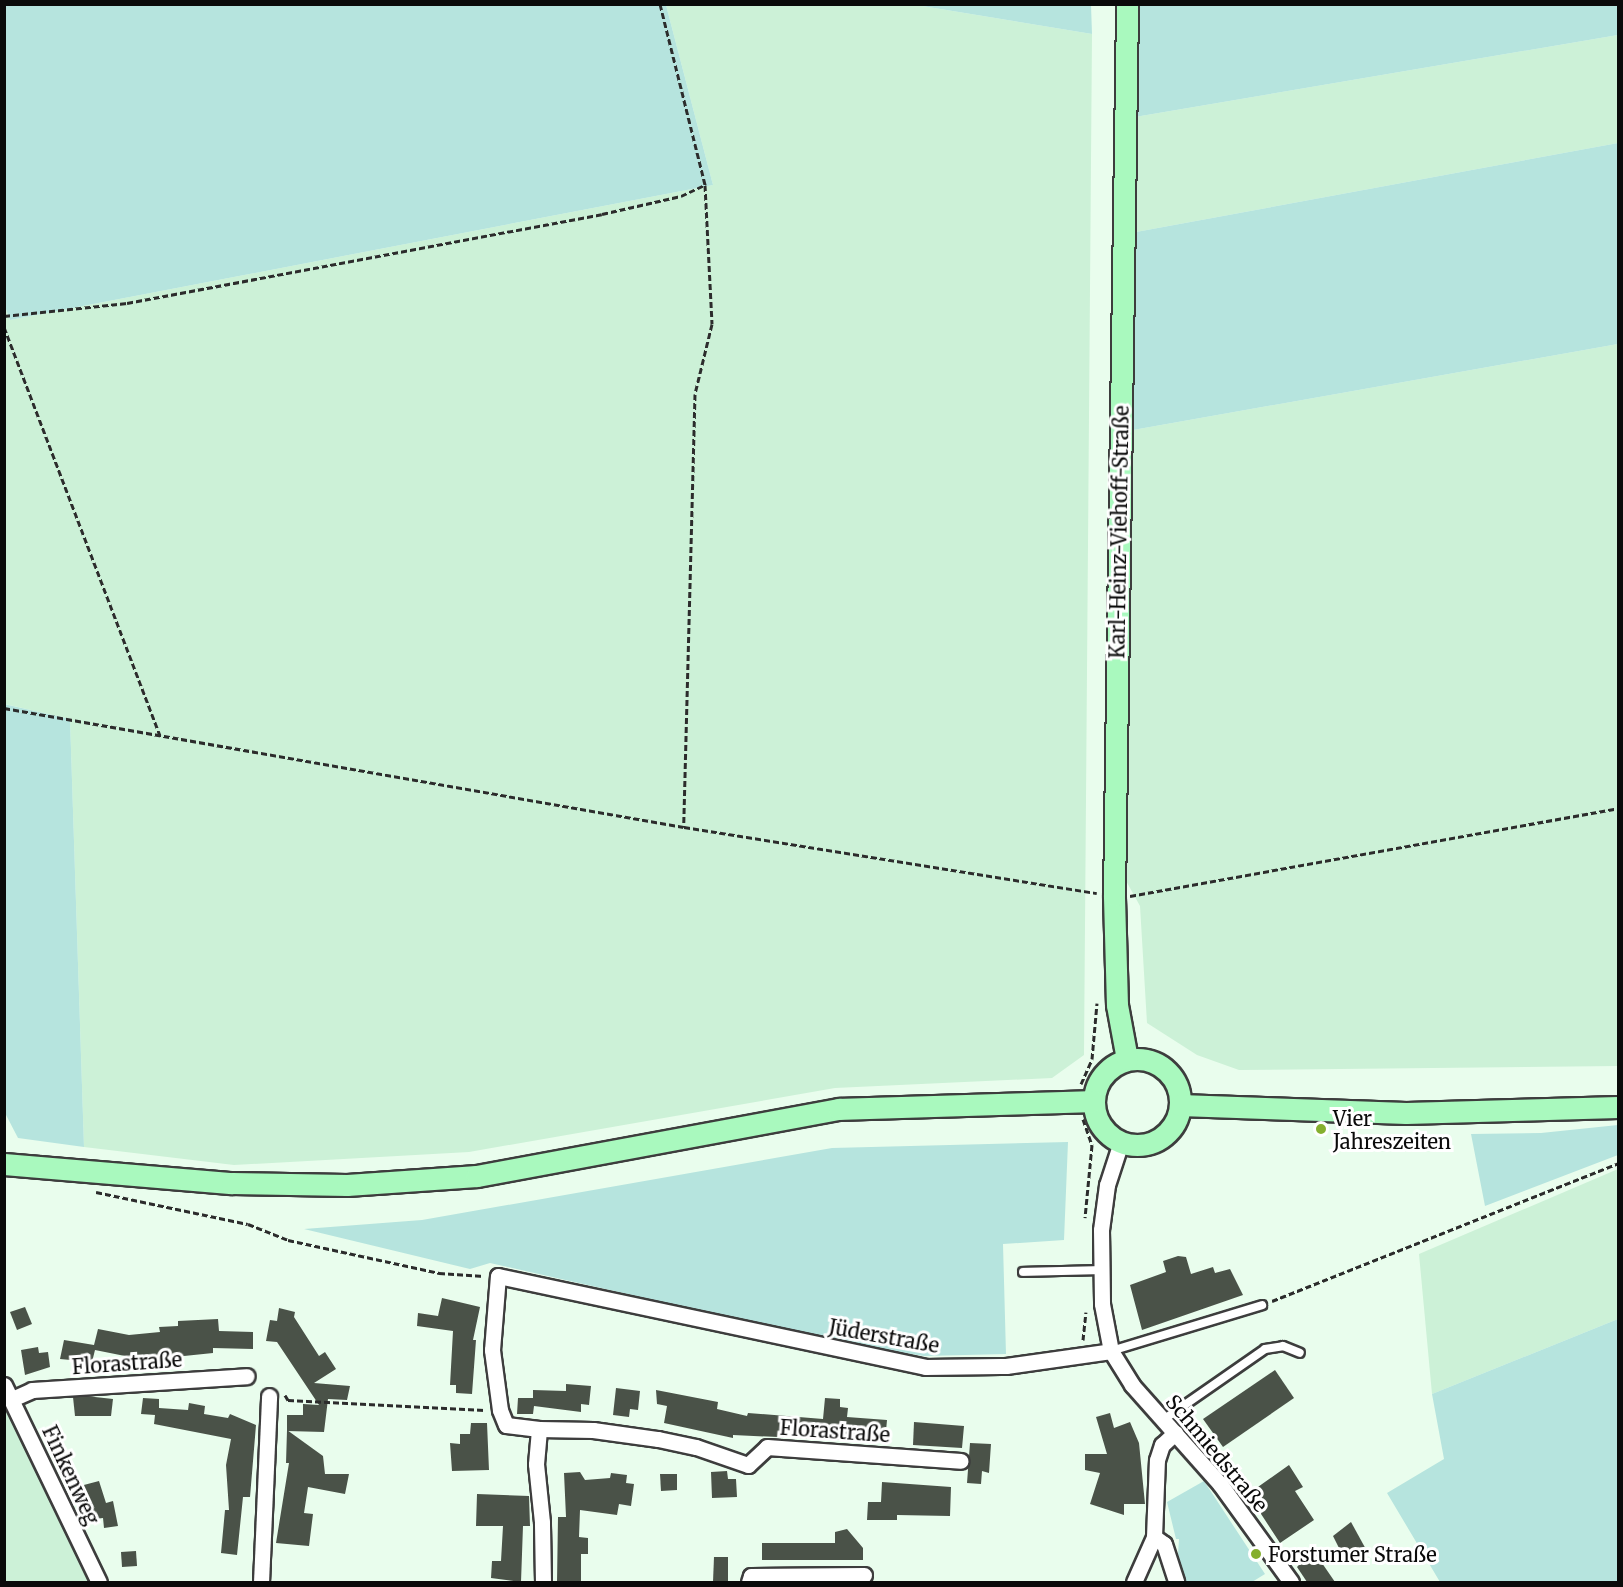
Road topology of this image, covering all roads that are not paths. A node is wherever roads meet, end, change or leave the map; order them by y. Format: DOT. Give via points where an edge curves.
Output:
graph roads {
  1 [pos="1127,4"];
  2 [pos="1127,1059"];
  3 [pos="1093,1101"];
  4 [pos="1180,1105"];
  5 [pos="1618,1107"];
  6 [pos="1121,1142"];
  7 [pos="4,1164"];
  8 [pos="1100,1270"];
  9 [pos="1023,1272"];
  10 [pos="1262,1305"];
  11 [pos="1111,1351"];
  12 [pos="1300,1353"];
  13 [pos="247,1376"];
  14 [pos="8,1392"];
  15 [pos="277,1394"];
  16 [pos="1163,1419"];
  17 [pos="539,1429"];
  18 [pos="1175,1433"];
  19 [pos="960,1461"];
  20 [pos="1154,1537"];
  21 [pos="864,1575"];
  22 [pos="99,1582"];
  23 [pos="261,1582"];
  24 [pos="543,1582"];
  25 [pos="749,1582"];
  26 [pos="1134,1582"];
  27 [pos="1176,1582"];
  28 [pos="1291,1582"];
  1 -- 2 [label="main road, Karl-Heinz-Viehoff-Straße" via="1114,895 1117,1005"];
  2 -- 3 [label="main road" via="1103,1074"];
  2 -- 4 [label="main road" via="1147,1060 1165,1068 1176,1085"];
  3 -- 6 [label="main road" via="1101,1126"];
  3 -- 7 [label="main road" via="839,1109 477,1176 348,1185 232,1183"];
  4 -- 5 [label="main road" via="1406,1113"];
  4 -- 6 [label="main road" via="1177,1118 1160,1138 1141,1144"];
  6 -- 8 [label="street" via="1107,1185"];
  8 -- 9 [label="lane"];
  8 -- 11 [label="street"];
  10 -- 11 [label="lane, Jüderstraße"];
  11 -- 16 [label="street, Schmiedstraße" via="1132,1385"];
  11 -- 17 [label="street, Jüderstraße" via="1006,1366 925,1367 498,1276 492,1350 500,1410 506,1425"];
  12 -- 16 [label="lane" via="1283,1346 1265,1349"];
  13 -- 14 [label="street, Florastraße"];
  14 -- 22 [label="street, Finkenweg"];
  15 -- 23 [label="street"];
  16 -- 18 [label="street, Schmiedstraße"];
  17 -- 19 [label="street, Florastraße" via="593,1430 658,1439 696,1446 748,1465 768,1447"];
  17 -- 24 [label="street" via="536,1464"];
  18 -- 20 [label="street" via="1162,1445 1157,1460"];
  18 -- 28 [label="street, Schmiedstraße" via="1238,1507"];
  20 -- 26 [label="street"];
  20 -- 27 [label="street" via="1164,1544"];
  21 -- 25 [label="street" via="751,1575"];
}
